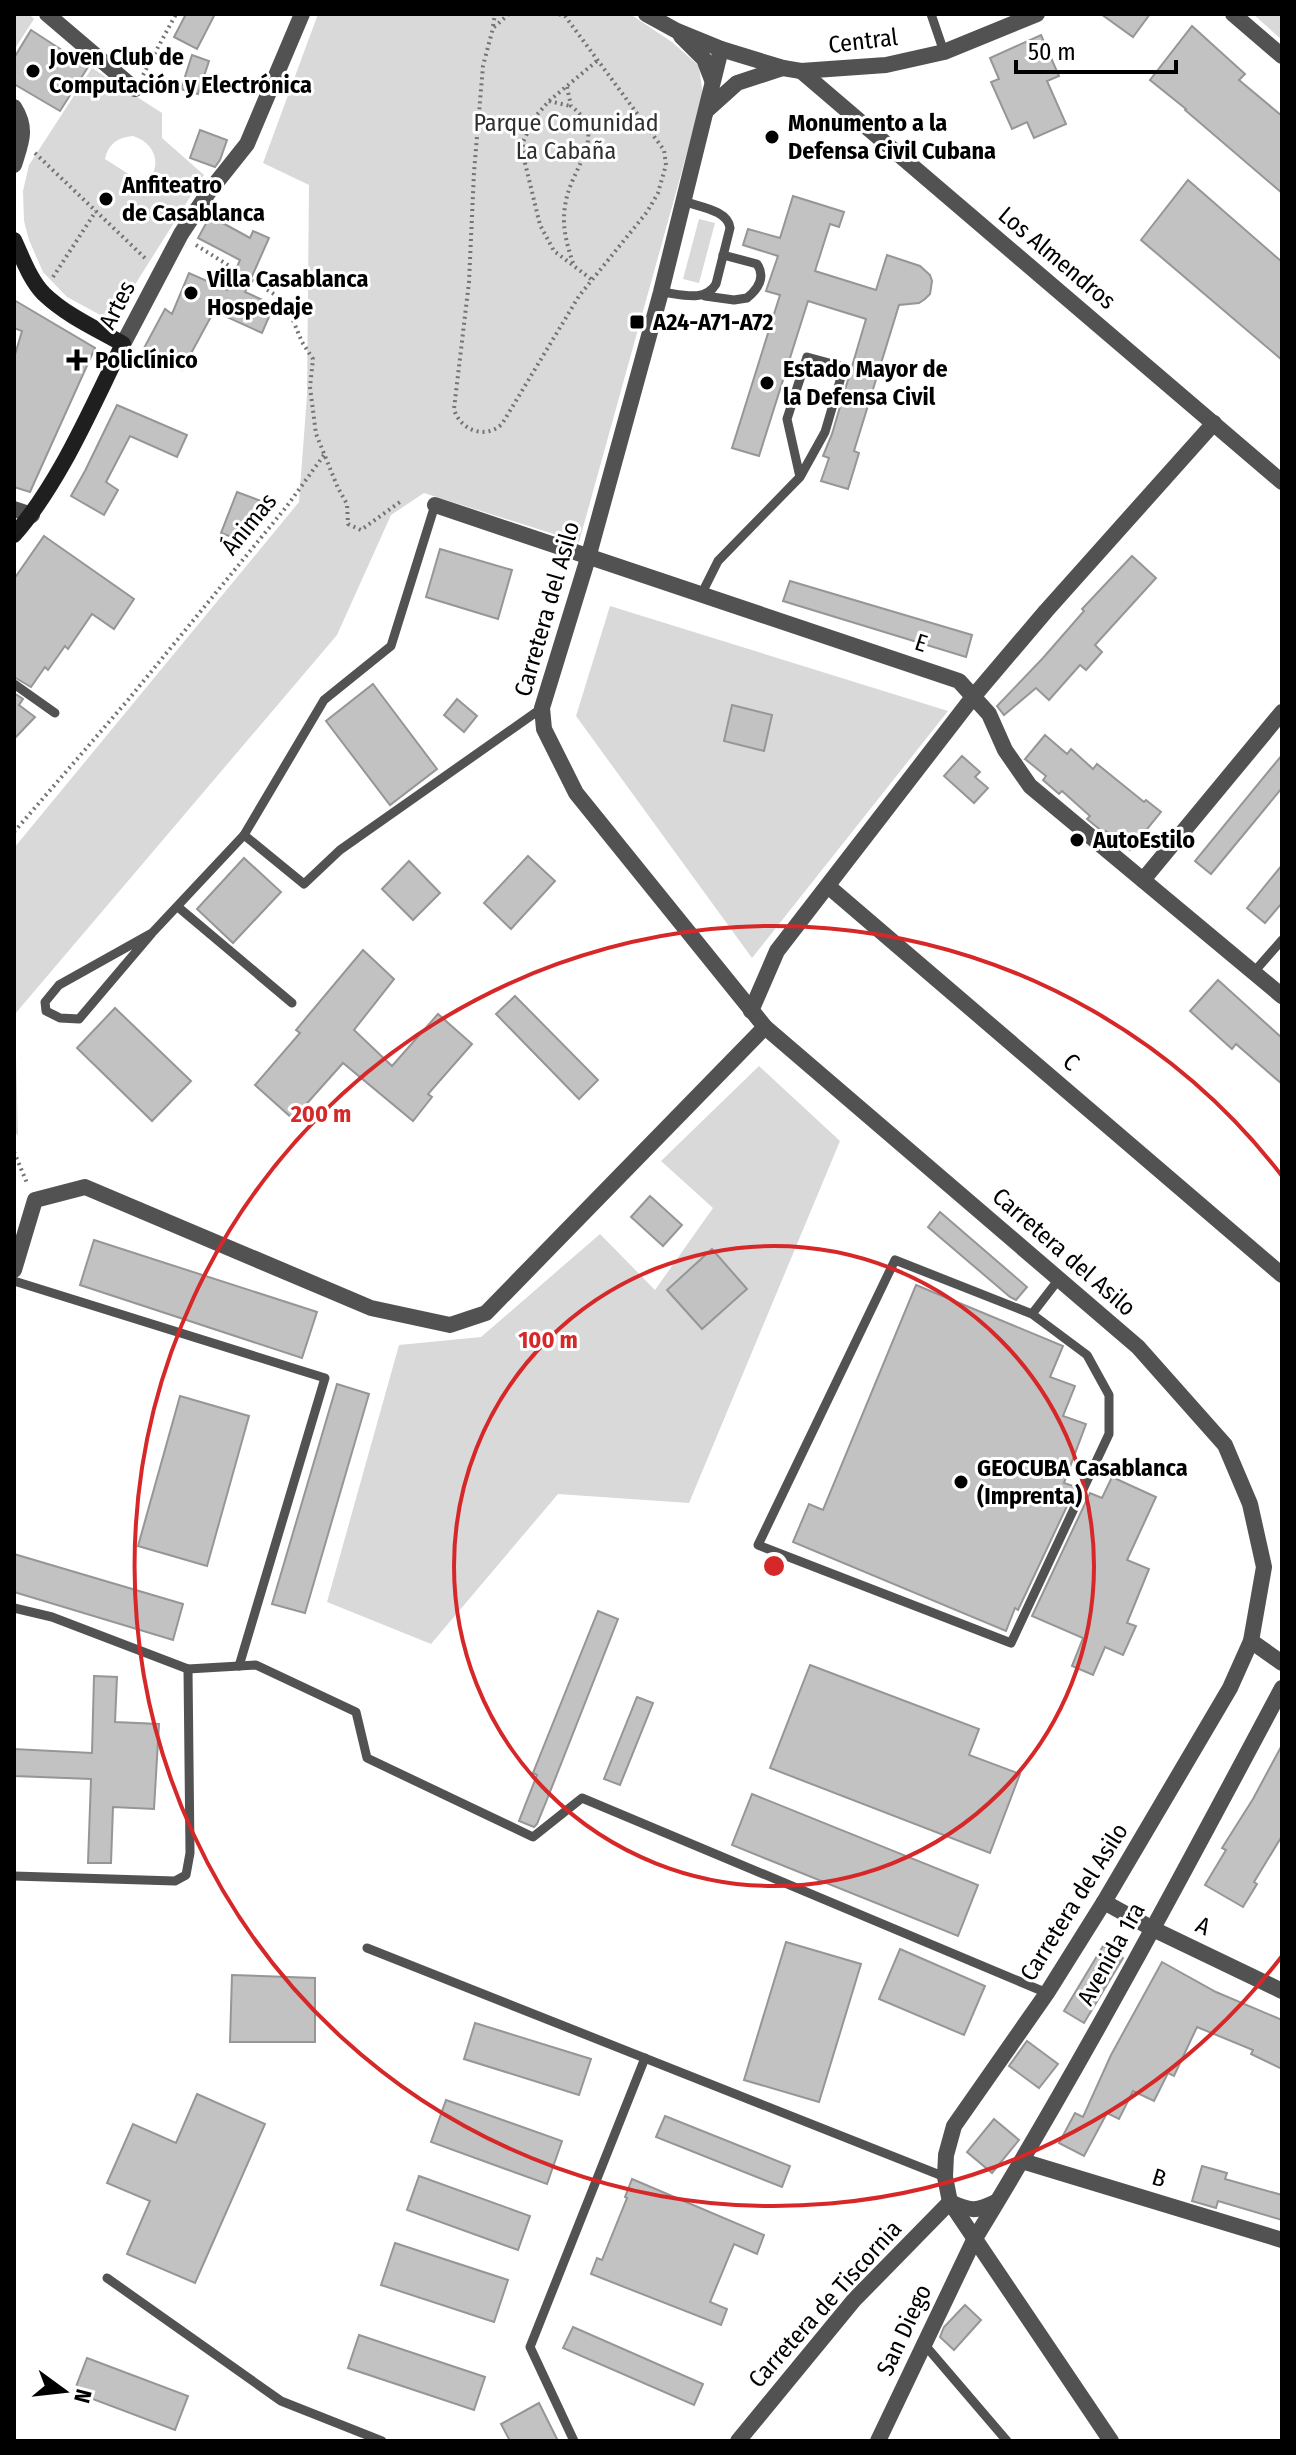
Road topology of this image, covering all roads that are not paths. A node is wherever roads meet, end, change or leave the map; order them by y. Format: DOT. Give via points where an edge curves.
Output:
graph roads {
  1 [pos="47,14"];
  2 [pos="302,14"];
  3 [pos="646,14"];
  4 [pos="931,14"];
  5 [pos="1037,14"];
  6 [pos="1233,14"];
  7 [pos="677,31"];
  8 [pos="721,49"];
  9 [pos="944,52"];
  10 [pos="1282,56"];
  11 [pos="783,68"];
  12 [pos="801,71"];
  13 [pos="712,80"];
  14 [pos="135,89"];
  15 [pos="14,107"];
  16 [pos="707,110"];
  17 [pos="14,165"];
  18 [pos="683,201"];
  19 [pos="14,240"];
  20 [pos="723,255"];
  21 [pos="661,292"];
  22 [pos="705,296"];
  23 [pos="123,344"];
  24 [pos="1214,423"];
  25 [pos="800,477"];
  26 [pos="1282,482"];
  27 [pos="435,505"];
  28 [pos="14,509"];
  29 [pos="32,515"];
  30 [pos="14,535"];
  31 [pos="588,558"];
  32 [pos="701,595"];
  33 [pos="14,684"];
  34 [pos="973,697"];
  35 [pos="542,708"];
  36 [pos="1282,712"];
  37 [pos="55,713"];
  38 [pos="244,835"];
  39 [pos="1143,880"];
  40 [pos="829,887"];
  41 [pos="178,907"];
  42 [pos="152,933"];
  43 [pos="1282,940"];
  44 [pos="1254,972"];
  45 [pos="1282,996"];
  46 [pos="292,1003"];
  47 [pos="751,1011"];
  48 [pos="765,1027"];
  49 [pos="14,1270"];
  50 [pos="1282,1275"];
  51 [pos="1059,1279"];
  52 [pos="14,1281"];
  53 [pos="1032,1314"];
  54 [pos="14,1608"];
  55 [pos="1251,1641"];
  56 [pos="1282,1663"];
  57 [pos="239,1666"];
  58 [pos="188,1669"];
  59 [pos="1282,1688"];
  60 [pos="14,1876"];
  61 [pos="1104,1902"];
  62 [pos="1153,1929"];
  63 [pos="367,1948"];
  64 [pos="1282,1991"];
  65 [pos="1047,1993"];
  66 [pos="645,2058"];
  67 [pos="1022,2161"];
  68 [pos="945,2177"];
  69 [pos="997,2201"];
  70 [pos="950,2202"];
  71 [pos="974,2240"];
  72 [pos="1282,2240"];
  73 [pos="107,2278"];
  74 [pos="924,2344"];
  75 [pos="382,2441"];
  76 [pos="574,2441"];
  77 [pos="738,2441"];
  78 [pos="878,2441"];
  79 [pos="1007,2441"];
  80 [pos="1111,2441"];
  1 -- 14 [label="street"];
  2 -- 23 [label="street, Artes" via="247,144 181,234"];
  3 -- 7 [label="street"];
  4 -- 9 [label="lane"];
  5 -- 9 [label="street, Central"];
  6 -- 10 [label="street"];
  7 -- 8 [label="street, Central"];
  7 -- 13 [label="street" via="704,59"];
  8 -- 11 [label="street, Central"];
  8 -- 13 [label="street, Carretera del Asilo"];
  9 -- 12 [label="street, Central" via="886,65"];
  11 -- 12 [label="street, Central"];
  11 -- 16 [label="street" via="737,83"];
  12 -- 24 [label="street, Los Almendros"];
  13 -- 16 [label="street, Carretera del Asilo"];
  15 -- 17 [label="street" via="22,120"];
  16 -- 18 [label="street, Carretera del Asilo"];
  18 -- 20 [label="lane" via="729,221"];
  18 -- 21 [label="street, Carretera del Asilo"];
  19 -- 23 [label="main road" via="43,293"];
  20 -- 22 [label="lane" via="716,284"];
  20 -- 22 [label="lane" via="757,264 759,283 747,298"];
  21 -- 22 [label="lane"];
  21 -- 31 [label="street, Carretera del Asilo"];
  23 -- 29 [label="main road, Artes"];
  24 -- 26 [label="street, Los Almendros"];
  24 -- 34 [label="street"];
  25 -- 25 [label="lane" via="825,432 844,367 807,357 787,419"];
  25 -- 32 [label="lane" via="718,561"];
  27 -- 31 [label="street, E"];
  27 -- 38 [label="lane" via="391,646 324,700"];
  28 -- 29 [label="street"];
  29 -- 30 [label="main road, Artes"];
  31 -- 32 [label="street, E"];
  31 -- 35 [label="street, Carretera del Asilo"];
  32 -- 34 [label="street, E" via="959,681"];
  33 -- 37 [label="lane"];
  34 -- 39 [label="street, E" via="989,714 1030,786"];
  34 -- 40 [label="street"];
  35 -- 38 [label="lane" via="340,850 304,884"];
  35 -- 47 [label="street, Carretera del Asilo" via="544,729 576,793"];
  36 -- 39 [label="street"];
  38 -- 41 [label="lane"];
  39 -- 44 [label="street, E"];
  40 -- 47 [label="street" via="777,951"];
  40 -- 50 [label="street, C"];
  41 -- 42 [label="lane"];
  41 -- 46 [label="lane"];
  42 -- 42 [label="lane" via="79,1019 46,1011 45,1002 59,985"];
  43 -- 44 [label="lane"];
  44 -- 45 [label="street, E"];
  47 -- 48 [label="street, Carretera del Asilo"];
  48 -- 49 [label="street" via="486,1313 450,1325 371,1308 85,1187 35,1200"];
  48 -- 51 [label="street, Carretera del Asilo"];
  51 -- 53 [label="lane"];
  51 -- 55 [label="street, Carretera del Asilo" via="1138,1347 1225,1445 1250,1504 1264,1567"];
  52 -- 57 [label="lane" via="325,1378"];
  53 -- 53 [label="lane" via="1087,1355 1109,1395 1109,1434 1011,1643 758,1545 895,1260"];
  54 -- 58 [label="lane" via="52,1617"];
  55 -- 56 [label="street"];
  55 -- 61 [label="street, Carretera del Asilo" via="1230,1688"];
  57 -- 58 [label="lane"];
  57 -- 65 [label="lane" via="256,1665 356,1712 367,1758 533,1837 582,1798"];
  58 -- 60 [label="lane" via="186,1875 175,1881"];
  59 -- 62 [label="street, Avenida 1ra"];
  61 -- 62 [label="street, A"];
  61 -- 65 [label="street, Carretera del Asilo"];
  62 -- 64 [label="street, A"];
  62 -- 67 [label="street, Avenida 1ra"];
  63 -- 66 [label="lane"];
  65 -- 68 [label="street, Carretera del Asilo" via="954,2126"];
  66 -- 68 [label="lane"];
  66 -- 76 [label="lane" via="530,2347"];
  67 -- 69 [label="street, Avenida 1ra"];
  67 -- 72 [label="street, B"];
  68 -- 70 [label="street, Carretera del Asilo"];
  69 -- 70 [label="street" via="979,2210"];
  69 -- 71 [label="street, Avenida 1ra"];
  70 -- 71 [label="street, Carretera del Asilo"];
  70 -- 77 [label="street, Carretera de Tiscornia" via="854,2300"];
  71 -- 74 [label="street, San Diego"];
  71 -- 80 [label="street, Carretera del Asilo"];
  73 -- 75 [label="lane" via="281,2401"];
  74 -- 78 [label="street, San Diego"];
  74 -- 79 [label="lane"];
}
